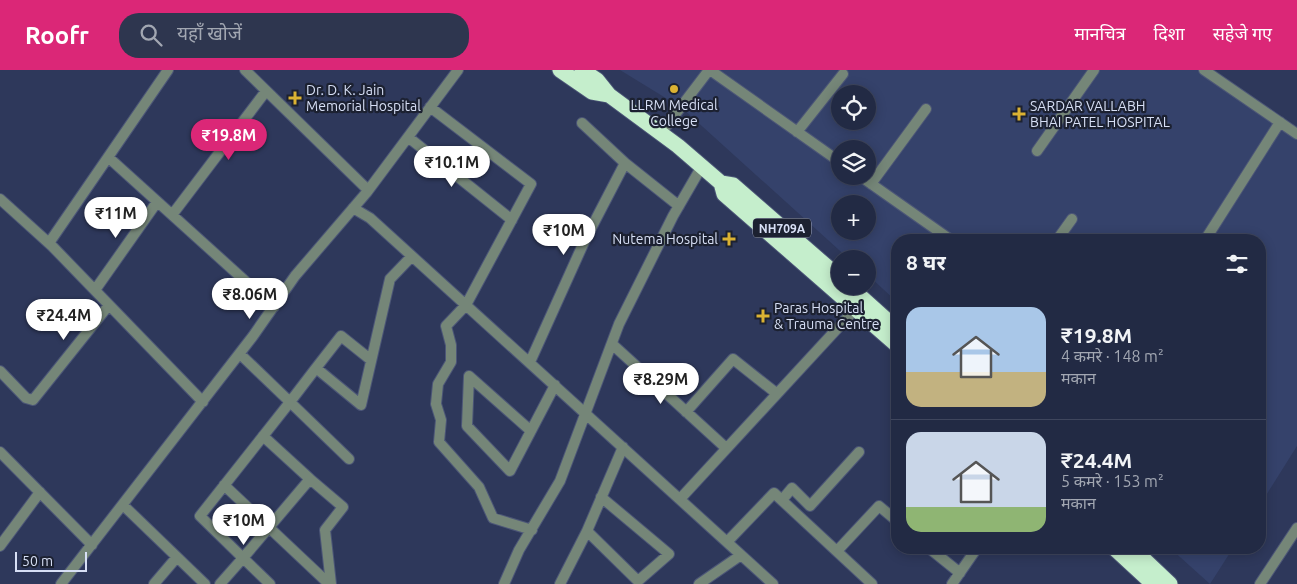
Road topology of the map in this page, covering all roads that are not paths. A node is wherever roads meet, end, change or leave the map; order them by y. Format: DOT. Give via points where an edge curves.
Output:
graph roads {
  1 [pos="168,70"];
  2 [pos="245,70"];
  3 [pos="458,70"];
  4 [pos="560,70"];
  5 [pos="582,70"];
  6 [pos="709,70"];
  7 [pos="1094,70"];
  8 [pos="1204,70"];
  9 [pos="843,74"];
  10 [pos="266,91"];
  11 [pos="609,95"];
  12 [pos="430,107"];
  13 [pos="926,108"];
  14 [pos="1280,122"];
  15 [pos="582,123"];
  16 [pos="797,132"];
  17 [pos="661,133"];
  18 [pos="1297,134"];
  19 [pos="408,137"];
  20 [pos="1037,151"];
  21 [pos="831,156"];
  22 [pos="108,157"];
  23 [pos="625,163"];
  24 [pos="702,166"];
  25 [pos="876,177"];
  26 [pos="722,183"];
  27 [pos="872,185"];
  28 [pos="368,190"];
  29 [pos="0,200"];
  30 [pos="157,202"];
  31 [pos="679,206"];
  32 [pos="353,208"];
  33 [pos="172,216"];
  34 [pos="1072,218"];
  35 [pos="512,220"];
  36 [pos="942,234"];
  37 [pos="1061,234"];
  38 [pos="1209,234"];
  39 [pos="49,243"];
  40 [pos="412,256"];
  41 [pos="831,270"];
  42 [pos="95,290"];
  43 [pos="854,295"];
  44 [pos="109,304"];
  45 [pos="860,304"];
  46 [pos="466,305"];
  47 [pos="274,307"];
  48 [pos="891,325"];
  49 [pos="891,338"];
  50 [pos="612,344"];
  51 [pos="240,354"];
  52 [pos="371,360"];
  53 [pos="530,362"];
  54 [pos="316,368"];
  55 [pos="0,372"];
  56 [pos="555,386"];
  57 [pos="776,393"];
  58 [pos="203,402"];
  59 [pos="290,402"];
  60 [pos="686,412"];
  61 [pos="587,414"];
  62 [pos="531,431"];
  63 [pos="263,436"];
  64 [pos="623,447"];
  65 [pos="726,448"];
  66 [pos="0,452"];
  67 [pos="859,452"];
  68 [pos="349,458"];
  69 [pos="310,479"];
  70 [pos="224,485"];
  71 [pos="40,492"];
  72 [pos="601,497"];
  73 [pos="680,499"];
  74 [pos="782,500"];
  75 [pos="123,506"];
  76 [pos="891,516"];
  77 [pos="269,528"];
  78 [pos="1297,528"];
  79 [pos="532,530"];
  80 [pos="587,531"];
  81 [pos="727,542"];
  82 [pos="92,545"];
  83 [pos="0,546"];
  84 [pos="837,551"];
  85 [pos="937,554"];
  86 [pos="973,554"];
  87 [pos="1120,554"];
  88 [pos="1138,554"];
  89 [pos="741,555"];
  90 [pos="176,557"];
  91 [pos="243,558"];
  92 [pos="960,572"];
  93 [pos="636,582"];
  94 [pos="61,584"];
  95 [pos="154,584"];
  96 [pos="205,584"];
  97 [pos="220,584"];
  98 [pos="270,584"];
  99 [pos="330,584"];
  100 [pos="504,584"];
  101 [pos="560,584"];
  102 [pos="699,584"];
  103 [pos="773,584"];
  104 [pos="872,584"];
  105 [pos="952,584"];
  106 [pos="1153,584"];
  107 [pos="1170,584"];
  108 [pos="1260,584"];
  1 -- 22 [label="street"];
  2 -- 10 [label="street"];
  3 -- 12 [label="street"];
  4 -- 11 [label="highway, NH709A" via="592,92"];
  5 -- 11 [label="highway, NH709A"];
  6 -- 16 [label="street"];
  6 -- 17 [label="street"];
  7 -- 20 [label="street"];
  8 -- 14 [label="street"];
  9 -- 16 [label="street"];
  10 -- 28 [label="street"];
  10 -- 33 [label="street"];
  11 -- 17 [label="highway, NH709A"];
  12 -- 19 [label="street"];
  12 -- 35 [label="street" via="531,184"];
  13 -- 25 [label="street"];
  14 -- 18 [label="street"];
  14 -- 38 [label="street"];
  15 -- 23 [label="street"];
  16 -- 21 [label="street"];
  17 -- 24 [label="highway, NH709A"];
  19 -- 28 [label="street"];
  19 -- 35 [label="street"];
  22 -- 30 [label="street"];
  22 -- 39 [label="street"];
  23 -- 31 [label="street"];
  23 -- 53 [label="street" via="585,240"];
  24 -- 26 [label="highway, NH709A"];
  24 -- 31 [label="street"];
  26 -- 41 [label="highway, NH709A" via="733,185"];
  26 -- 45 [label="highway, NH709A" via="724,194"];
  27 -- 36 [label="street"];
  28 -- 32 [label="street"];
  29 -- 39 [label="street"];
  30 -- 33 [label="street"];
  30 -- 42 [label="street"];
  31 -- 50 [label="street"];
  32 -- 40 [label="street" via="370,218"];
  32 -- 47 [label="street" via="295,276"];
  33 -- 47 [label="street"];
  34 -- 37 [label="street"];
  35 -- 46 [label="street"];
  39 -- 42 [label="street"];
  40 -- 46 [label="street"];
  40 -- 52 [label="street" via="390,279"];
  42 -- 44 [label="street"];
  43 -- 45 [label="highway, NH709A"];
  44 -- 55 [label="street" via="33,400 26,398"];
  44 -- 58 [label="street"];
  45 -- 48 [label="highway, NH709A"];
  45 -- 49 [label="highway, NH709A"];
  45 -- 57 [label="street"];
  46 -- 53 [label="street"];
  46 -- 79 [label="street" via="446,326 451,362 438,384 439,442 479,487 492,518"];
  47 -- 51 [label="street"];
  50 -- 60 [label="street"];
  50 -- 61 [label="street"];
  51 -- 58 [label="street"];
  51 -- 59 [label="street"];
  52 -- 54 [label="street" via="341,336"];
  52 -- 54 [label="street" via="361,405"];
  53 -- 56 [label="street"];
  54 -- 59 [label="street"];
  56 -- 61 [label="street"];
  56 -- 62 [label="street"];
  57 -- 60 [label="street" via="733,359"];
  57 -- 65 [label="street"];
  58 -- 75 [label="street"];
  59 -- 63 [label="street"];
  59 -- 68 [label="street"];
  60 -- 65 [label="street"];
  61 -- 64 [label="street"];
  61 -- 79 [label="street" via="560,481"];
  62 -- 62 [label="street" via="510,470 467,426 469,376"];
  63 -- 69 [label="street"];
  63 -- 70 [label="street"];
  64 -- 72 [label="street"];
  64 -- 73 [label="street"];
  65 -- 73 [label="street"];
  66 -- 71 [label="street"];
  67 -- 74 [label="street" via="810,506 792,488"];
  69 -- 77 [label="street"];
  69 -- 99 [label="street" via="343,507 325,530"];
  70 -- 77 [label="street"];
  70 -- 91 [label="street" via="200,516"];
  71 -- 82 [label="street"];
  71 -- 83 [label="street"];
  72 -- 80 [label="street"];
  72 -- 93 [label="street" via="669,554"];
  73 -- 81 [label="street"];
  74 -- 81 [label="street" via="774,493"];
  74 -- 84 [label="street"];
  75 -- 82 [label="street"];
  75 -- 90 [label="street"];
  76 -- 84 [label="street" via="879,506"];
  77 -- 91 [label="street"];
  77 -- 99 [label="street"];
  78 -- 108 [label="street"];
  79 -- 100 [label="street"];
  80 -- 93 [label="street"];
  80 -- 101 [label="street"];
  81 -- 89 [label="street"];
  82 -- 94 [label="street"];
  84 -- 104 [label="street"];
  85 -- 92 [label="street"];
  86 -- 92 [label="street"];
  87 -- 106 [label="highway"];
  88 -- 107 [label="highway"];
  89 -- 102 [label="street"];
  89 -- 103 [label="street"];
  90 -- 95 [label="street"];
  90 -- 96 [label="street"];
  91 -- 97 [label="street"];
  91 -- 98 [label="street"];
  92 -- 105 [label="street"];
}
